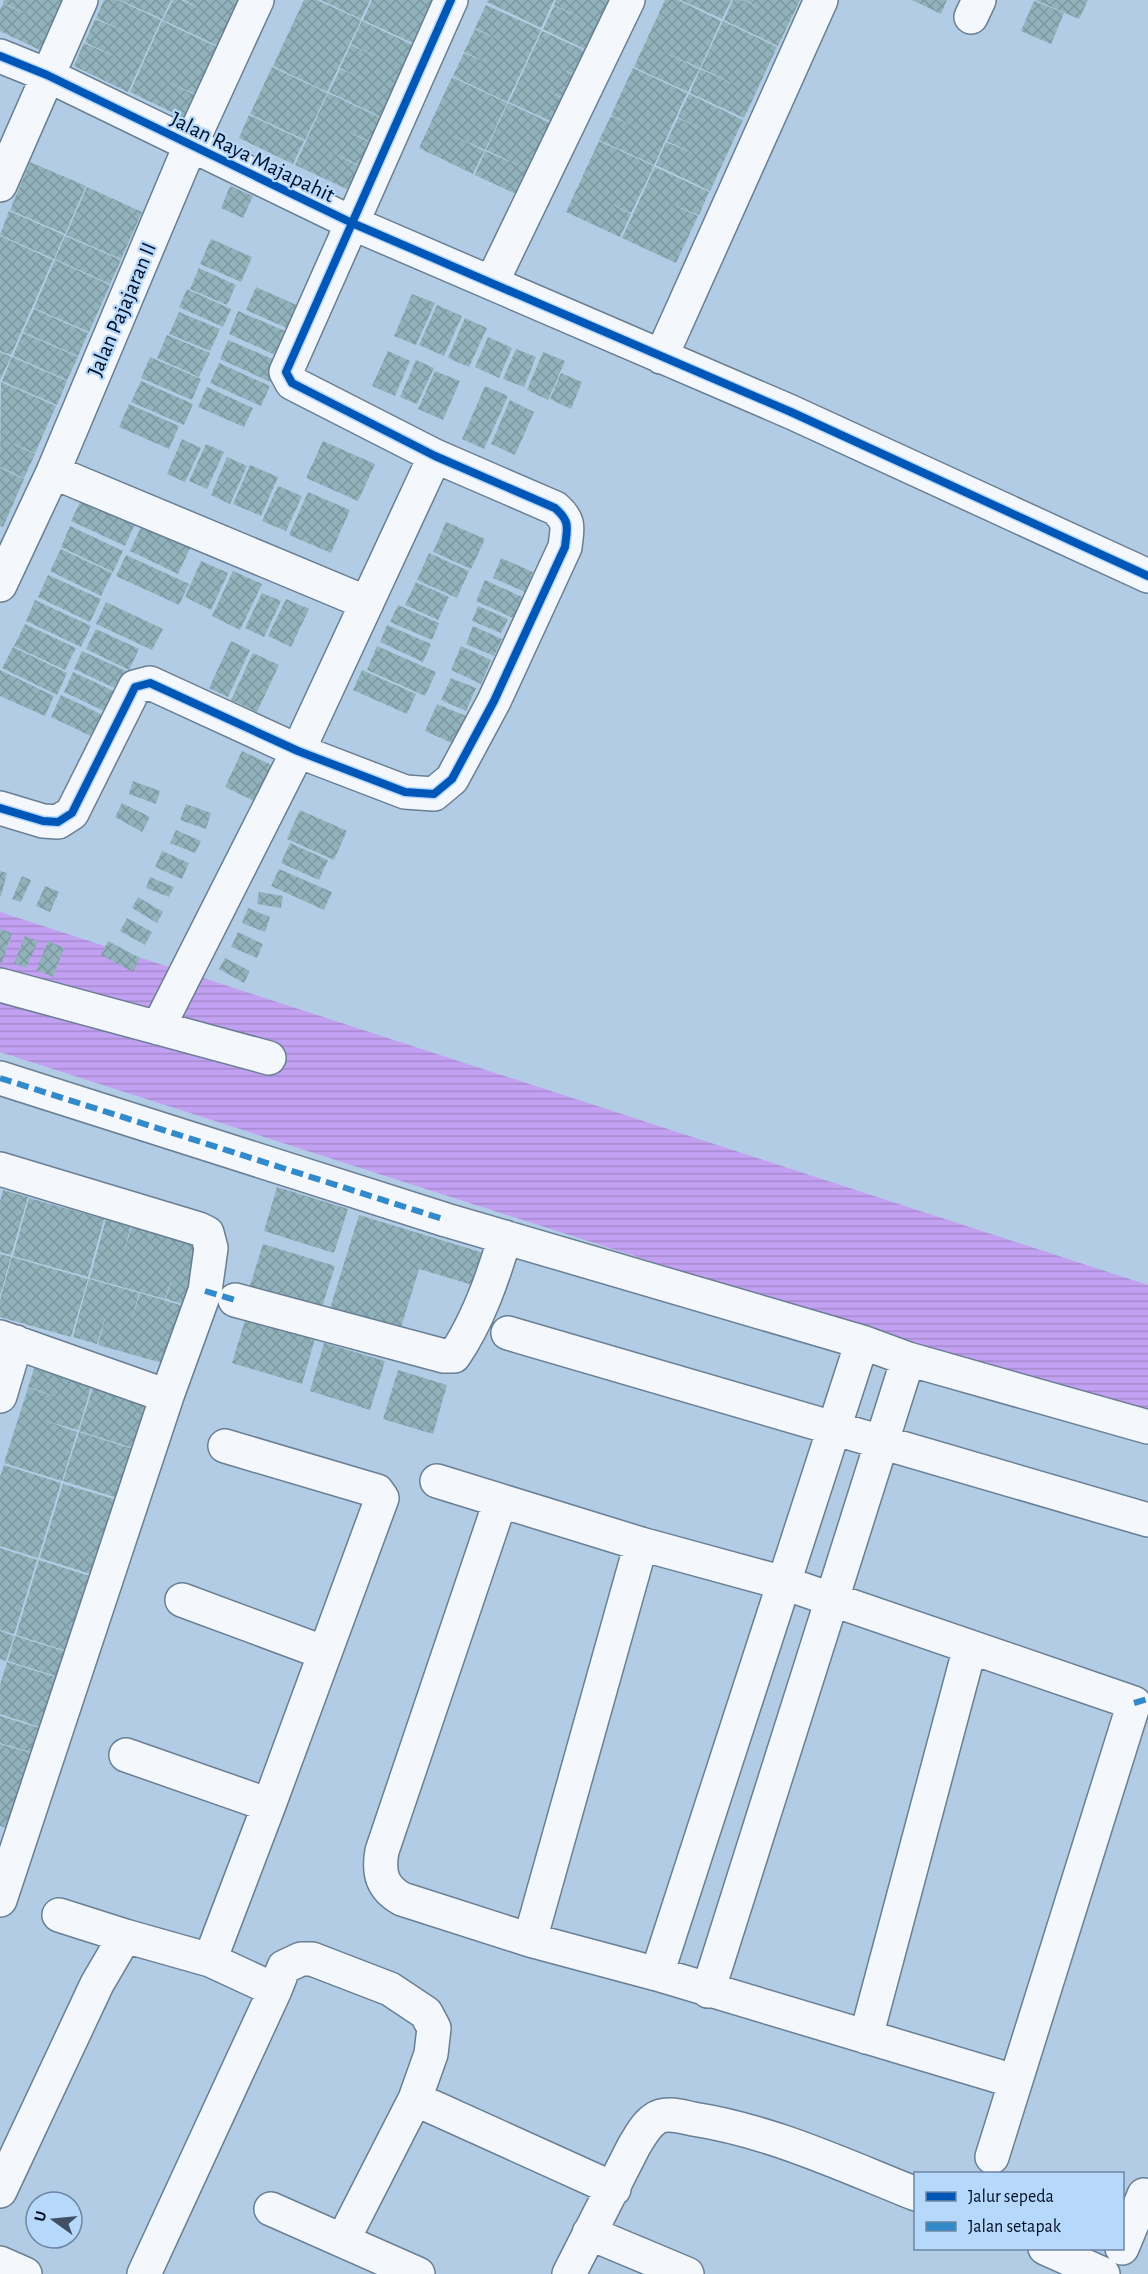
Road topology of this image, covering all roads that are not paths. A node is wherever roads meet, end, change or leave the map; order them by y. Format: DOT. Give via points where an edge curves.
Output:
graph roads {
  1 [pos="81,0"];
  2 [pos="257,0"];
  3 [pos="451,0"];
  4 [pos="628,0"];
  5 [pos="821,0"];
  6 [pos="0,56"];
  7 [pos="47,75"];
  8 [pos="190,146"];
  9 [pos="0,184"];
  10 [pos="352,223"];
  11 [pos="492,282"];
  12 [pos="661,357"];
  13 [pos="435,456"];
  14 [pos="53,472"];
  15 [pos="1148,576"];
  16 [pos="0,585"];
  17 [pos="367,603"];
  18 [pos="297,751"];
  19 [pos="0,808"];
  20 [pos="0,984"];
  21 [pos="159,1028"];
  22 [pos="269,1058"];
  23 [pos="0,1078"];
  24 [pos="0,1169"];
  25 [pos="505,1237"];
  26 [pos="235,1300"];
  27 [pos="508,1333"];
  28 [pos="8,1340"];
  29 [pos="862,1342"];
  30 [pos="908,1359"];
  31 [pos="0,1396"];
  32 [pos="167,1396"];
  33 [pos="1148,1427"];
  34 [pos="834,1429"];
  35 [pos="882,1442"];
  36 [pos="225,1446"];
  37 [pos="437,1480"];
  38 [pos="500,1502"];
  39 [pos="1148,1520"];
  40 [pos="641,1544"];
  41 [pos="784,1583"];
  42 [pos="182,1600"];
  43 [pos="832,1601"];
  44 [pos="970,1647"];
  45 [pos="325,1653"];
  46 [pos="126,1755"];
  47 [pos="269,1805"];
  48 [pos="9,1839"];
  49 [pos="0,1900"];
  50 [pos="59,1915"];
  51 [pos="125,1936"];
  52 [pos="530,1940"];
  53 [pos="210,1960"];
  54 [pos="657,1974"];
  55 [pos="275,1990"];
  56 [pos="708,1991"];
  57 [pos="866,2037"];
  58 [pos="1014,2081"];
  59 [pos="415,2099"];
  60 [pos="992,2157"];
  61 [pos="614,2189"];
  62 [pos="0,2191"];
  63 [pos="1147,2193"];
  64 [pos="914,2194"];
  65 [pos="271,2209"];
  66 [pos="589,2233"];
  67 [pos="343,2240"];
  68 [pos="1124,2244"];
  69 [pos="1049,2250"];
  70 [pos="1121,2250"];
  71 [pos="0,2263"];
  72 [pos="25,2274"];
  73 [pos="144,2274"];
  74 [pos="418,2274"];
  75 [pos="569,2274"];
  76 [pos="687,2274"];
  77 [pos="1103,2274"];
  78 [pos="1112,2274"];
  1 -- 7 [label="street"];
  2 -- 8 [label="street, Jalan Pajajaran II"];
  3 -- 10 [label="street"];
  4 -- 11 [label="street"];
  5 -- 12 [label="street"];
  6 -- 7 [label="street, Jalan Raya Majapahit"];
  7 -- 8 [label="street, Jalan Raya Majapahit"];
  7 -- 9 [label="street"];
  8 -- 10 [label="street, Jalan Raya Majapahit"];
  8 -- 14 [label="street, Jalan Pajajaran II"];
  10 -- 11 [label="street, Jalan Raya Majapahit"];
  10 -- 13 [label="street" via="286,372 292,383"];
  11 -- 12 [label="street, Jalan Raya Majapahit"];
  12 -- 15 [label="street, Jalan Raya Majapahit" via="791,412"];
  13 -- 17 [label="street"];
  13 -- 18 [label="street" via="555,508 568,525 565,547 494,700 452,779 434,794 405,792"];
  14 -- 16 [label="street, Jalan Pajajaran II"];
  14 -- 17 [label="street"];
  17 -- 18 [label="street"];
  18 -- 19 [label="street" via="143,683 135,687 72,813 58,822 43,821"];
  18 -- 21 [label="street"];
  20 -- 21 [label="street"];
  21 -- 22 [label="street"];
  23 -- 25 [label="street"];
  24 -- 32 [label="street" via="207,1233 211,1248 205,1291"];
  25 -- 26 [label="street" via="474,1321 454,1356"];
  25 -- 29 [label="street"];
  27 -- 34 [label="street"];
  28 -- 31 [label="street"];
  28 -- 32 [label="street"];
  29 -- 30 [label="street"];
  29 -- 34 [label="street"];
  30 -- 33 [label="street"];
  30 -- 35 [label="street"];
  32 -- 48 [label="street"];
  34 -- 35 [label="street"];
  34 -- 41 [label="street"];
  35 -- 39 [label="street"];
  35 -- 43 [label="street"];
  36 -- 45 [label="street" via="381,1494"];
  37 -- 38 [label="street"];
  38 -- 40 [label="street"];
  38 -- 52 [label="street" via="382,1851 380,1872 391,1893 402,1899"];
  40 -- 41 [label="street"];
  40 -- 52 [label="street"];
  41 -- 43 [label="street"];
  41 -- 54 [label="street"];
  42 -- 45 [label="street"];
  43 -- 44 [label="street"];
  43 -- 56 [label="street"];
  44 -- 57 [label="street"];
  44 -- 58 [label="street" via="1134,1703"];
  45 -- 47 [label="street"];
  46 -- 47 [label="street"];
  47 -- 53 [label="street"];
  48 -- 49 [label="street"];
  50 -- 51 [label="street"];
  51 -- 53 [label="street"];
  51 -- 62 [label="street" via="97,1984"];
  52 -- 54 [label="street"];
  53 -- 55 [label="street"];
  54 -- 56 [label="street"];
  55 -- 59 [label="street" via="284,1967 301,1959 312,1959 390,1989 426,2013 434,2028 434,2039"];
  55 -- 73 [label="street"];
  56 -- 57 [label="street"];
  57 -- 58 [label="street"];
  58 -- 60 [label="street"];
  59 -- 61 [label="street"];
  59 -- 67 [label="street"];
  61 -- 64 [label="street" via="645,2128 665,2115 718,2123 777,2140"];
  61 -- 66 [label="street"];
  63 -- 68 [label="street"];
  65 -- 67 [label="street"];
  66 -- 75 [label="street"];
  66 -- 76 [label="street"];
  67 -- 74 [label="street"];
  69 -- 77 [label="street"];
  70 -- 78 [label="street"];
  71 -- 72 [label="street"];
}
